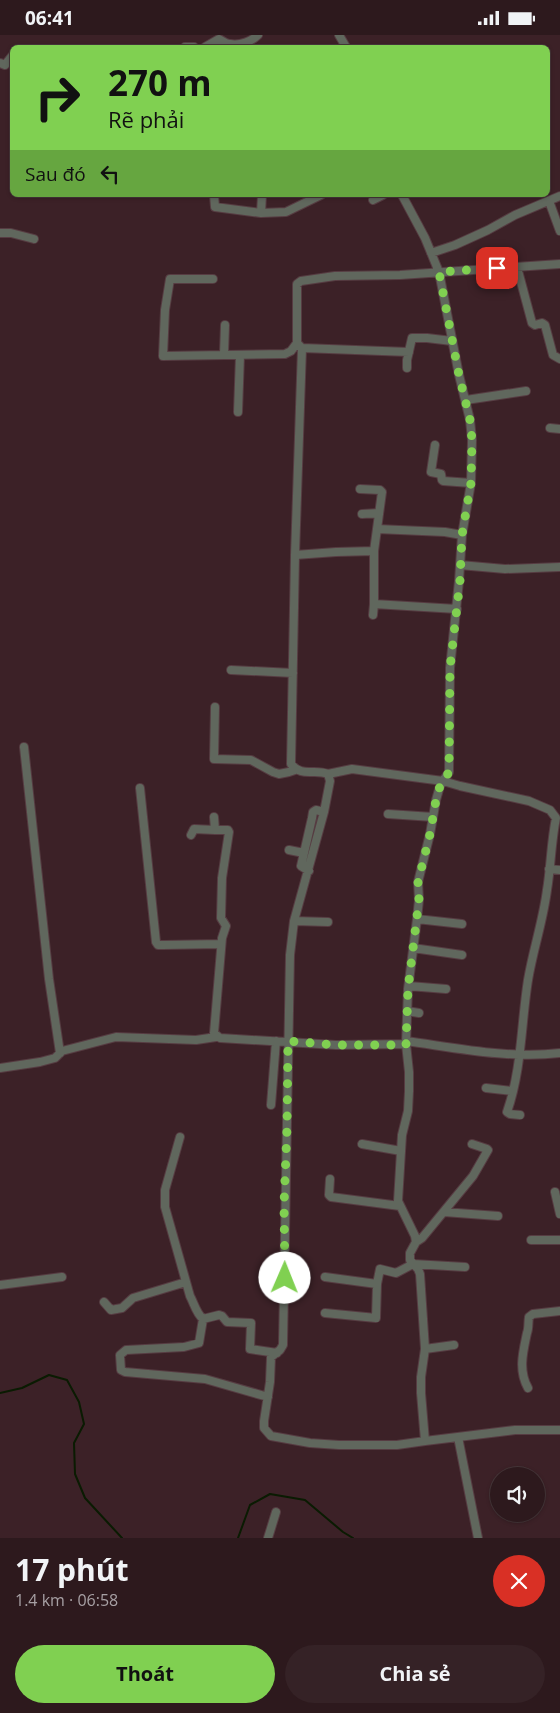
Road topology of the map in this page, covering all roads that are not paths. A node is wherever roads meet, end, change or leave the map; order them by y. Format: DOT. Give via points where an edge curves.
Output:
graph roads {
  1 [pos="258,35"];
  2 [pos="208,45"];
  3 [pos="228,45"];
  4 [pos="235,45"];
  5 [pos="10,59"];
  6 [pos="0,63"];
  7 [pos="560,196"];
  8 [pos="214,197"];
  9 [pos="262,197"];
  10 [pos="317,197"];
  11 [pos="380,197"];
  12 [pos="403,197"];
  13 [pos="373,201"];
  14 [pos="549,201"];
  15 [pos="261,213"];
  16 [pos="560,231"];
  17 [pos="0,233"];
  18 [pos="34,239"];
  19 [pos="431,253"];
  20 [pos="560,264"];
  21 [pos="517,267"];
  22 [pos="439,272"];
  23 [pos="213,279"];
  24 [pos="225,325"];
  25 [pos="452,341"];
  26 [pos="299,346"];
  27 [pos="409,352"];
  28 [pos="224,355"];
  29 [pos="240,355"];
  30 [pos="560,359"];
  31 [pos="407,368"];
  32 [pos="526,391"];
  33 [pos="466,400"];
  34 [pos="238,412"];
  35 [pos="550,428"];
  36 [pos="560,429"];
  37 [pos="435,445"];
  38 [pos="471,483"];
  39 [pos="360,489"];
  40 [pos="379,513"];
  41 [pos="362,514"];
  42 [pos="377,529"];
  43 [pos="462,535"];
  44 [pos="374,551"];
  45 [pos="295,555"];
  46 [pos="460,565"];
  47 [pos="560,567"];
  48 [pos="374,604"];
  49 [pos="456,609"];
  50 [pos="372,615"];
  51 [pos="231,670"];
  52 [pos="293,673"];
  53 [pos="215,707"];
  54 [pos="24,747"];
  55 [pos="295,769"];
  56 [pos="328,774"];
  57 [pos="443,781"];
  58 [pos="140,788"];
  59 [pos="324,812"];
  60 [pos="388,814"];
  61 [pos="214,817"];
  62 [pos="433,817"];
  63 [pos="215,830"];
  64 [pos="191,835"];
  65 [pos="289,850"];
  66 [pos="304,853"];
  67 [pos="549,869"];
  68 [pos="309,871"];
  69 [pos="560,871"];
  70 [pos="418,919"];
  71 [pos="294,921"];
  72 [pos="328,923"];
  73 [pos="462,924"];
  74 [pos="221,944"];
  75 [pos="413,948"];
  76 [pos="462,955"];
  77 [pos="408,986"];
  78 [pos="446,989"];
  79 [pos="407,1011"];
  80 [pos="420,1013"];
  81 [pos="216,1037"];
  82 [pos="276,1041"];
  83 [pos="288,1041"];
  84 [pos="406,1043"];
  85 [pos="60,1053"];
  86 [pos="560,1053"];
  87 [pos="519,1055"];
  88 [pos="0,1068"];
  89 [pos="486,1088"];
  90 [pos="513,1091"];
  91 [pos="271,1105"];
  92 [pos="520,1115"];
  93 [pos="180,1137"];
  94 [pos="472,1143"];
  95 [pos="362,1145"];
  96 [pos="401,1151"];
  97 [pos="330,1179"];
  98 [pos="555,1191"];
  99 [pos="400,1206"];
  100 [pos="444,1212"];
  101 [pos="560,1214"];
  102 [pos="498,1216"];
  103 [pos="531,1240"];
  104 [pos="560,1240"];
  105 [pos="416,1242"];
  106 [pos="413,1264"];
  107 [pos="465,1267"];
  108 [pos="62,1277"];
  109 [pos="325,1277"];
  110 [pos="186,1282"];
  111 [pos="378,1284"];
  112 [pos="0,1285"];
  113 [pos="104,1302"];
  114 [pos="560,1311"];
  115 [pos="325,1313"];
  116 [pos="203,1319"];
  117 [pos="454,1345"];
  118 [pos="425,1349"];
  119 [pos="277,1353"];
  120 [pos="528,1388"];
  121 [pos="268,1397"];
  122 [pos="560,1430"];
  123 [pos="458,1437"];
  124 [pos="425,1441"];
  125 [pos="276,1512"];
  126 [pos="268,1538"];
  127 [pos="478,1538"];
  1 -- 4 [label="street"];
  2 -- 3 [label="street" via="219,39"];
  5 -- 6 [label="street" via="5,65"];
  7 -- 14 [label="street"];
  8 -- 15 [label="street" via="215,207"];
  9 -- 15 [label="street"];
  10 -- 15 [label="street" via="286,212"];
  11 -- 13 [label="street"];
  12 -- 19 [label="street"];
  14 -- 16 [label="street"];
  14 -- 19 [label="street"];
  17 -- 18 [label="street"];
  19 -- 22 [label="street"];
  20 -- 21 [label="street"];
  21 -- 22 [label="street"];
  21 -- 30 [label="street" via="532,323 545,325 553,355"];
  22 -- 25 [label="street"];
  22 -- 26 [label="street" via="335,276 301,281 297,284"];
  23 -- 28 [label="street" via="170,279 162,355"];
  24 -- 28 [label="street"];
  25 -- 27 [label="street" via="412,337"];
  25 -- 33 [label="street"];
  26 -- 27 [label="street"];
  26 -- 29 [label="street" via="285,354"];
  26 -- 45 [label="street"];
  27 -- 31 [label="street"];
  28 -- 29 [label="street"];
  29 -- 34 [label="street"];
  32 -- 33 [label="street"];
  33 -- 38 [label="street" via="472,440"];
  35 -- 36 [label="street"];
  37 -- 38 [label="street" via="431,472 441,474 443,481"];
  38 -- 43 [label="street"];
  39 -- 40 [label="street" via="382,492"];
  40 -- 41 [label="street"];
  40 -- 42 [label="street"];
  42 -- 43 [label="street"];
  42 -- 44 [label="street"];
  43 -- 46 [label="street"];
  44 -- 45 [label="street"];
  44 -- 48 [label="street"];
  45 -- 52 [label="street"];
  46 -- 47 [label="street" via="505,569"];
  46 -- 49 [label="street"];
  48 -- 49 [label="street"];
  48 -- 50 [label="street"];
  49 -- 57 [label="street" via="450,668 449,772"];
  51 -- 52 [label="street"];
  52 -- 55 [label="street" via="291,764"];
  53 -- 55 [label="street" via="214,759 251,760 279,774"];
  54 -- 85 [label="street"];
  55 -- 56 [label="street"];
  56 -- 57 [label="street" via="352,769"];
  56 -- 59 [label="street" via="330,781"];
  57 -- 62 [label="street"];
  57 -- 67 [label="street" via="529,801 550,810 556,818"];
  58 -- 74 [label="street" via="156,942 158,945"];
  59 -- 66 [label="street" via="316,809 313,812"];
  59 -- 68 [label="street"];
  60 -- 62 [label="street"];
  61 -- 63 [label="street"];
  62 -- 70 [label="street" via="418,882"];
  63 -- 64 [label="street" via="194,829"];
  63 -- 74 [label="street" via="229,832 222,877 221,918 226,926"];
  65 -- 66 [label="street"];
  66 -- 68 [label="street" via="301,867"];
  67 -- 69 [label="street"];
  67 -- 87 [label="street" via="548,889 528,980"];
  68 -- 71 [label="street"];
  70 -- 73 [label="street"];
  70 -- 75 [label="street"];
  71 -- 72 [label="street"];
  71 -- 83 [label="street"];
  74 -- 81 [label="street"];
  75 -- 76 [label="street"];
  75 -- 77 [label="street"];
  77 -- 78 [label="street"];
  77 -- 79 [label="street"];
  79 -- 80 [label="street"];
  79 -- 84 [label="street"];
  81 -- 82 [label="street"];
  81 -- 85 [label="street" via="196,1040 116,1037"];
  82 -- 83 [label="street"];
  82 -- 91 [label="street"];
  83 -- 84 [label="street" via="336,1045"];
  83 -- 119 [label="street" via="283,1345"];
  84 -- 87 [label="street"];
  84 -- 96 [label="street" via="409,1091"];
  85 -- 88 [label="street" via="40,1062"];
  86 -- 87 [label="street"];
  87 -- 90 [label="street"];
  89 -- 90 [label="street"];
  90 -- 92 [label="street" via="507,1112"];
  93 -- 110 [label="street" via="165,1190 165,1207"];
  94 -- 100 [label="street" via="488,1151"];
  95 -- 96 [label="street"];
  96 -- 99 [label="street"];
  97 -- 99 [label="street" via="331,1197"];
  98 -- 101 [label="street"];
  99 -- 105 [label="street"];
  100 -- 102 [label="street"];
  100 -- 105 [label="street"];
  103 -- 104 [label="street"];
  105 -- 106 [label="street" via="410,1253"];
  106 -- 107 [label="street"];
  106 -- 111 [label="street" via="396,1273 380,1269"];
  106 -- 118 [label="street" via="420,1274"];
  108 -- 112 [label="street"];
  109 -- 111 [label="street"];
  110 -- 113 [label="street" via="133,1298 122,1308 111,1310"];
  110 -- 116 [label="street"];
  111 -- 115 [label="street" via="376,1318"];
  114 -- 120 [label="street" via="529,1317 522,1355 523,1379"];
  116 -- 119 [label="street" via="219,1315 227,1322 251,1323 250,1349"];
  116 -- 121 [label="street" via="199,1343 184,1347 126,1350 120,1355 121,1370 205,1379"];
  117 -- 118 [label="street"];
  118 -- 124 [label="street" via="421,1377"];
  119 -- 121 [label="street" via="271,1357"];
  121 -- 124 [label="street" via="264,1427 271,1436 338,1445 397,1445"];
  122 -- 123 [label="street" via="515,1429"];
  123 -- 124 [label="street"];
  123 -- 127 [label="street"];
  125 -- 126 [label="street"];
}
